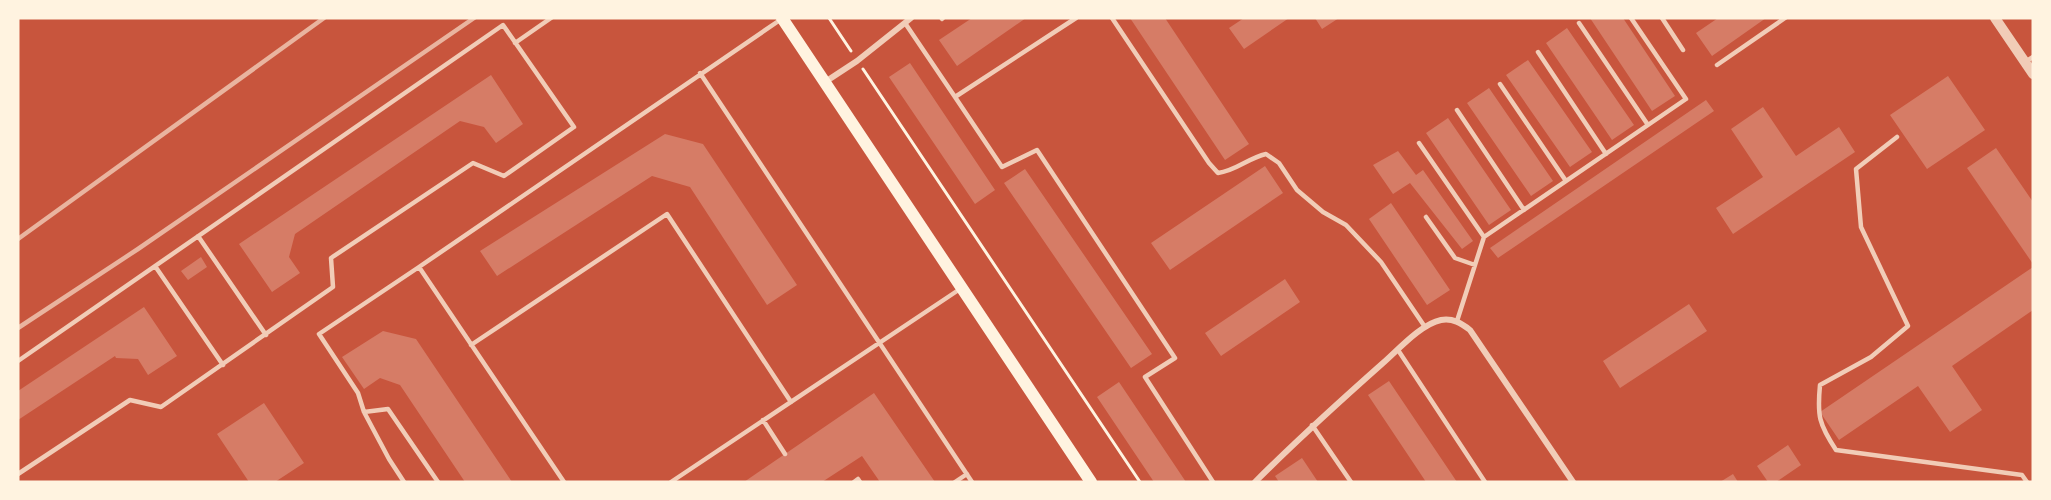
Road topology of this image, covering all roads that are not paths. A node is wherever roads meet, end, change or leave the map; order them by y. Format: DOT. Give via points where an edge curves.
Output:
graph roads {
  1 [pos="551,18"];
  2 [pos="782,18"];
  3 [pos="911,18"];
  4 [pos="1076,18"];
  5 [pos="1112,18"];
  6 [pos="1631,18"];
  7 [pos="1662,18"];
  8 [pos="1785,18"];
  9 [pos="1995,18"];
  10 [pos="905,23"];
  11 [pos="1579,23"];
  12 [pos="515,43"];
  13 [pos="1683,50"];
  14 [pos="1538,52"];
  15 [pos="2029,60"];
  16 [pos="1717,65"];
  17 [pos="700,73"];
  18 [pos="2033,74"];
  19 [pos="825,82"];
  20 [pos="1500,84"];
  21 [pos="955,97"];
  22 [pos="1457,110"];
  23 [pos="1648,125"];
  24 [pos="1897,137"];
  25 [pos="1419,143"];
  26 [pos="1606,154"];
  27 [pos="1566,181"];
  28 [pos="1524,210"];
  29 [pos="1426,217"];
  30 [pos="198,236"];
  31 [pos="1484,237"];
  32 [pos="155,266"];
  33 [pos="1475,266"];
  34 [pos="419,267"];
  35 [pos="962,288"];
  36 [pos="1457,321"];
  37 [pos="1425,327"];
  38 [pos="266,335"];
  39 [pos="880,343"];
  40 [pos="471,345"];
  41 [pos="1398,350"];
  42 [pos="18,361"];
  43 [pos="223,364"];
  44 [pos="791,402"];
  45 [pos="364,412"];
  46 [pos="763,420"];
  47 [pos="1312,425"];
  48 [pos="785,454"];
  49 [pos="18,474"];
  50 [pos="967,474"];
  51 [pos="404,482"];
  52 [pos="438,482"];
  53 [pos="564,482"];
  54 [pos="671,482"];
  55 [pos="854,482"];
  56 [pos="860,482"];
  57 [pos="955,482"];
  58 [pos="972,482"];
  59 [pos="1091,482"];
  60 [pos="1213,482"];
  61 [pos="1255,482"];
  62 [pos="1351,482"];
  63 [pos="1485,482"];
  64 [pos="1573,482"];
  65 [pos="2027,482"];
  1 -- 12 [label="lane"];
  2 -- 17 [label="lane"];
  2 -- 19 [label="main road"];
  3 -- 10 [label="street"];
  4 -- 21 [label="lane"];
  5 -- 37 [label="lane" via="1218,172 1231,171 1252,157 1266,154 1279,163 1297,190 1346,225 1381,262"];
  6 -- 23 [label="lane" via="1686,99"];
  7 -- 13 [label="lane"];
  8 -- 16 [label="lane"];
  9 -- 15 [label="street"];
  10 -- 19 [label="street"];
  10 -- 21 [label="lane"];
  11 -- 23 [label="lane"];
  12 -- 30 [label="lane" via="503,25"];
  12 -- 38 [label="lane" via="574,127 504,176 473,163 463,169 332,258 333,287"];
  14 -- 26 [label="lane"];
  15 -- 18 [label="street"];
  17 -- 34 [label="lane"];
  17 -- 39 [label="lane"];
  19 -- 35 [label="main road"];
  20 -- 27 [label="lane"];
  21 -- 60 [label="lane" via="1002,167 1037,150 1175,358 1145,377"];
  22 -- 28 [label="lane"];
  23 -- 26 [label="lane"];
  24 -- 65 [label="lane" via="1856,169 1861,227 1908,326 1871,357 1820,385 1818,409 1823,429 1836,450 2022,475"];
  25 -- 31 [label="lane"];
  26 -- 27 [label="lane"];
  27 -- 28 [label="lane"];
  28 -- 31 [label="lane"];
  29 -- 33 [label="lane" via="1455,258"];
  30 -- 32 [label="lane"];
  30 -- 38 [label="lane"];
  31 -- 33 [label="lane"];
  32 -- 42 [label="lane"];
  32 -- 43 [label="lane"];
  33 -- 36 [label="lane"];
  34 -- 40 [label="lane"];
  34 -- 45 [label="lane" via="319,334 358,393"];
  35 -- 39 [label="lane"];
  35 -- 59 [label="main road"];
  36 -- 37 [label="street" via="1441,320"];
  36 -- 64 [label="street" via="1470,330"];
  37 -- 41 [label="street"];
  38 -- 43 [label="lane"];
  39 -- 44 [label="lane"];
  39 -- 50 [label="lane"];
  40 -- 44 [label="lane" via="667,214"];
  40 -- 53 [label="lane"];
  41 -- 47 [label="street"];
  41 -- 63 [label="lane"];
  43 -- 49 [label="lane" via="161,407 130,400"];
  44 -- 46 [label="lane"];
  45 -- 51 [label="lane"];
  45 -- 52 [label="lane" via="388,408"];
  46 -- 48 [label="lane"];
  46 -- 54 [label="lane"];
  47 -- 61 [label="street"];
  47 -- 62 [label="lane"];
  50 -- 57 [label="lane"];
  50 -- 58 [label="lane"];
  55 -- 56 [label="lane"];
}
